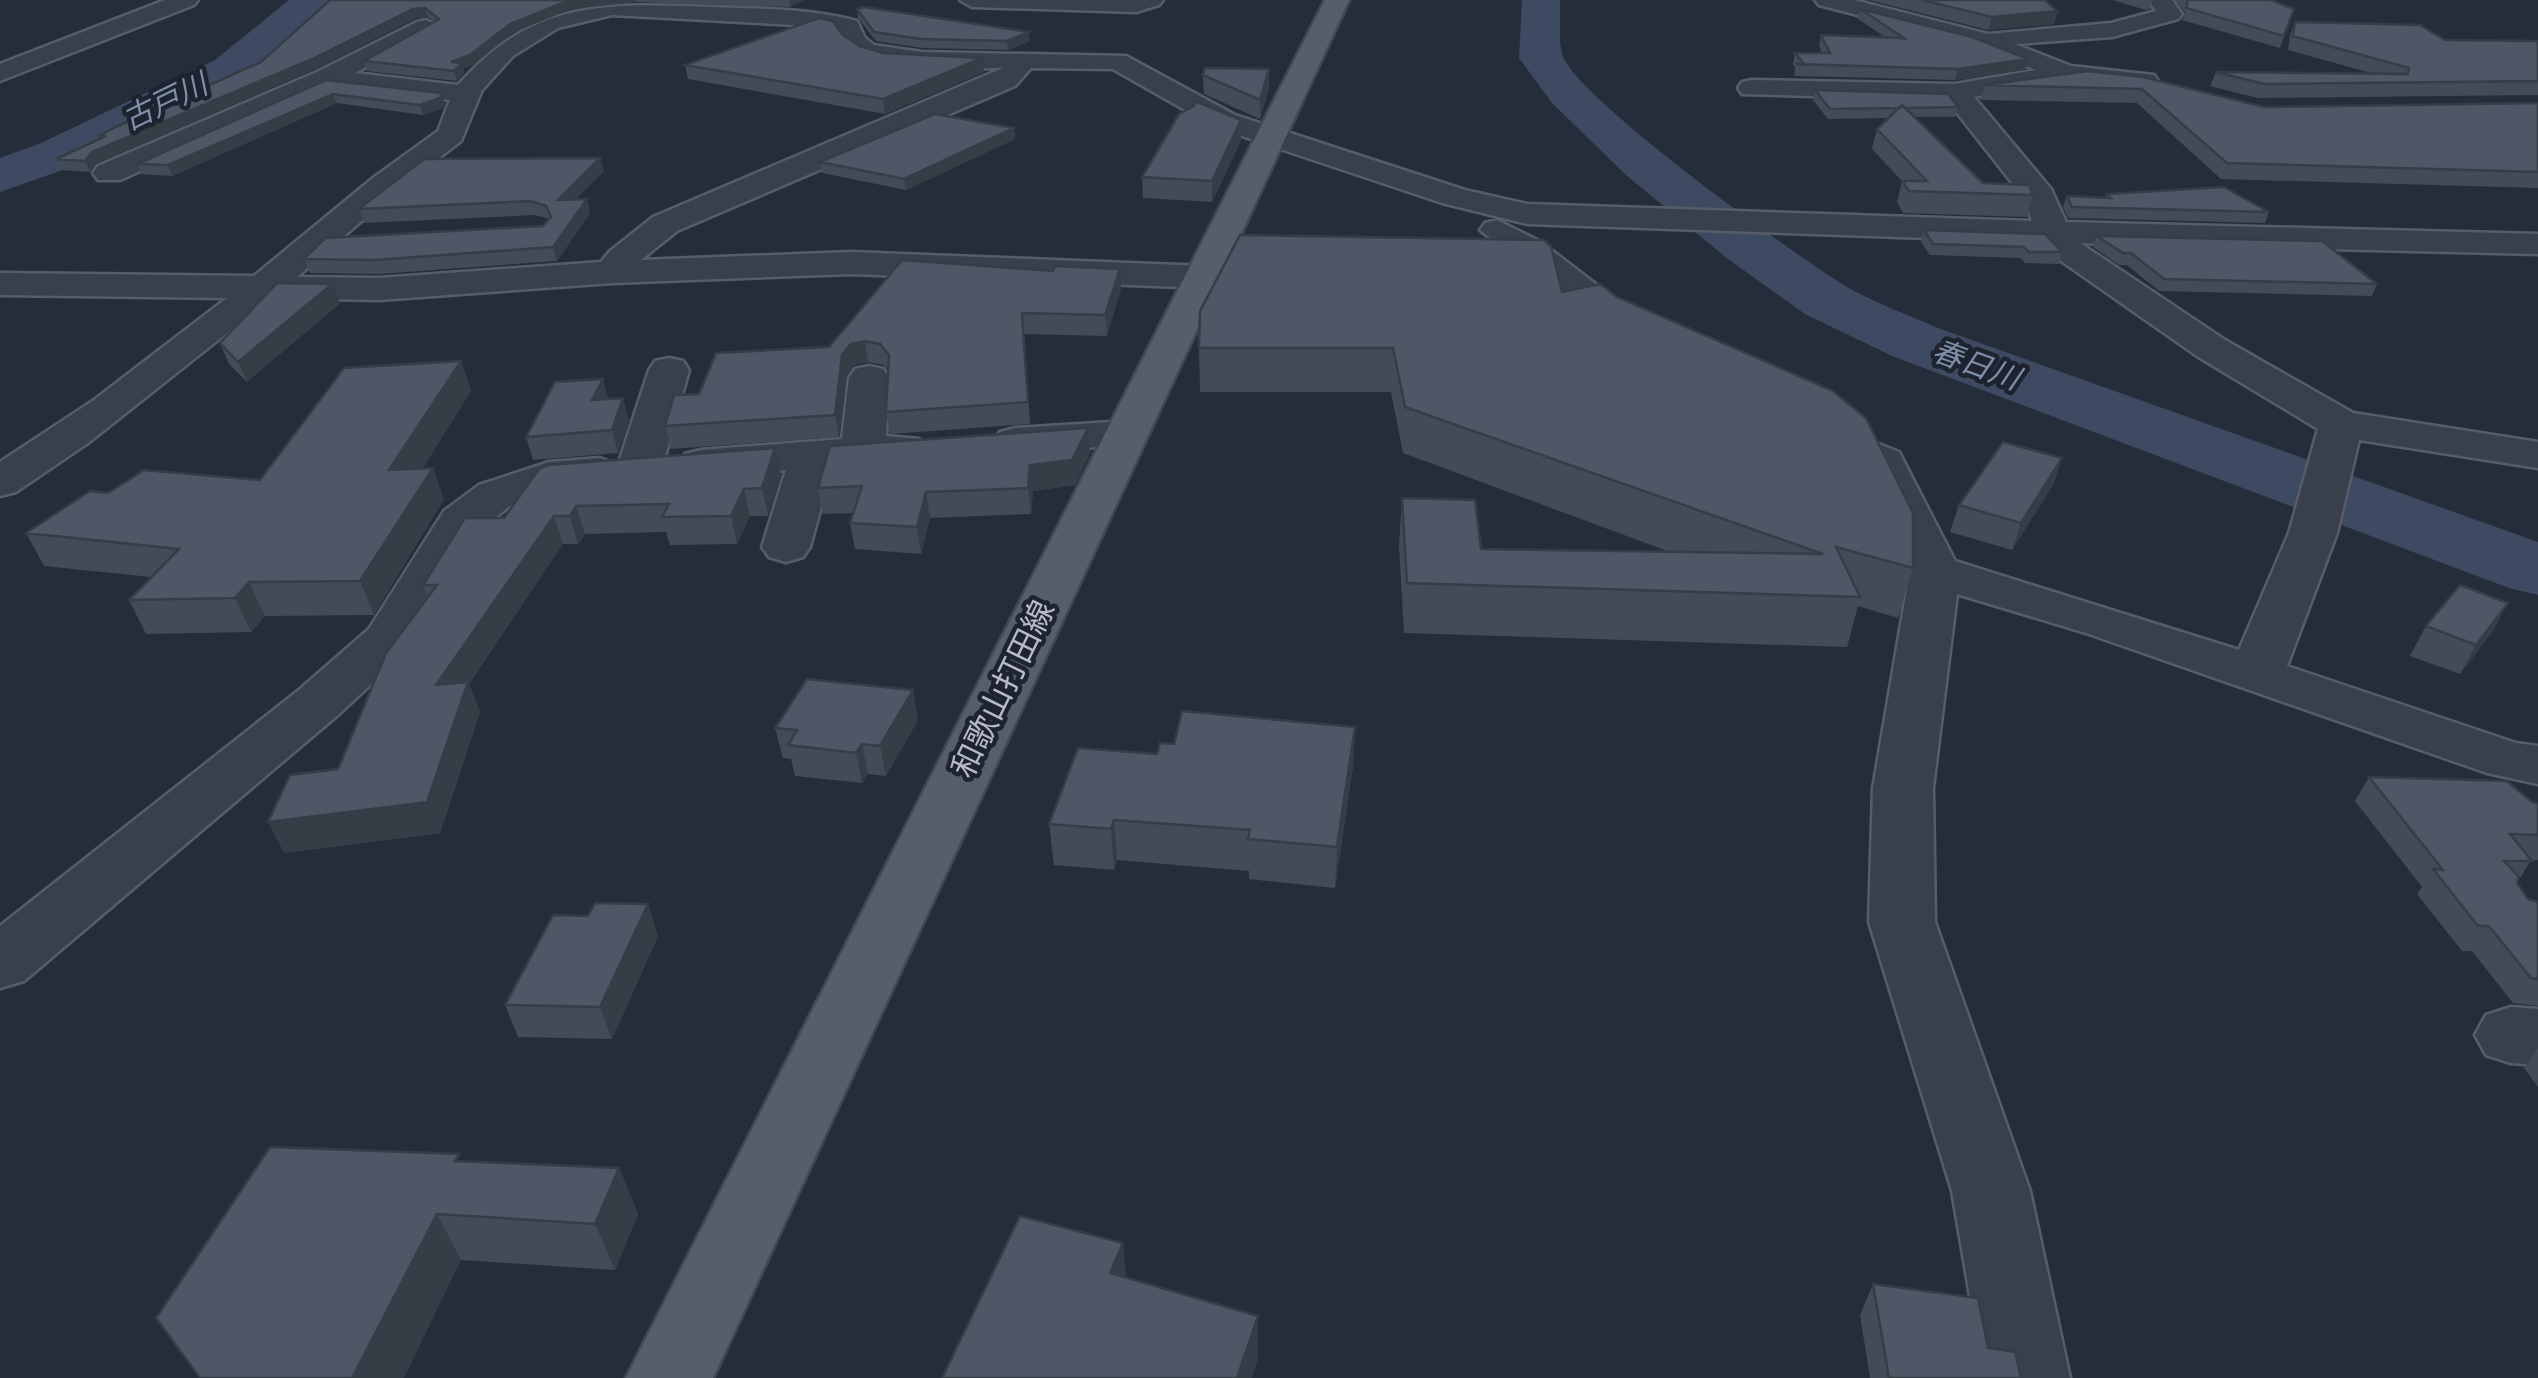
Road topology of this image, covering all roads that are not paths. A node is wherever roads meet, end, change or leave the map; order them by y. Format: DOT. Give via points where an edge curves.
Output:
graph roads {
  1 [pos="186,0"];
  2 [pos="676,0"];
  3 [pos="972,0"];
  4 [pos="1150,0"];
  5 [pos="1337,0"];
  6 [pos="1826,0"];
  7 [pos="2160,0"];
  8 [pos="583,4"];
  9 [pos="650,11"];
  10 [pos="1914,12"];
  11 [pos="426,27"];
  12 [pos="940,36"];
  13 [pos="1979,39"];
  14 [pos="397,44"];
  15 [pos="498,54"];
  16 [pos="886,54"];
  17 [pos="1015,62"];
  18 [pos="1846,64"];
  19 [pos="0,73"];
  20 [pos="2066,73"];
  21 [pos="326,78"];
  22 [pos="2169,87"];
  23 [pos="1752,88"];
  24 [pos="1813,91"];
  25 [pos="1870,91"];
  26 [pos="1956,92"];
  27 [pos="467,94"];
  28 [pos="1838,120"];
  29 [pos="1273,138"];
  30 [pos="109,173"];
  31 [pos="1476,205"];
  32 [pos="2053,232"];
  33 [pos="378,236"];
  34 [pos="320,240"];
  35 [pos="2538,244"];
  36 [pos="612,272"];
  37 [pos="1205,278"];
  38 [pos="0,284"];
  39 [pos="260,289"];
  40 [pos="1666,349"];
  41 [pos="669,370"];
  42 [pos="869,378"];
  43 [pos="1127,434"];
  44 [pos="1854,436"];
  45 [pos="2339,438"];
  46 [pos="863,451"];
  47 [pos="813,455"];
  48 [pos="2538,456"];
  49 [pos="640,468"];
  50 [pos="0,482"];
  51 [pos="786,547"];
  52 [pos="1935,570"];
  53 [pos="2256,676"];
  54 [pos="2338,703"];
  55 [pos="2538,765"];
  56 [pos="2538,811"];
  57 [pos="0,963"];
  58 [pos="669,1378"];
  59 [pos="2028,1378"];
  1 -- 19 [label="street"];
  2 -- 9 [label="street"];
  3 -- 4 [label="street"];
  5 -- 29 [label="main road, 和歌山打田線"];
  6 -- 10 [label="street" via="1868,14"];
  7 -- 13 [label="street" via="2170,14 2112,30"];
  8 -- 9 [label="street"];
  8 -- 15 [label="street"];
  9 -- 16 [label="street" via="830,20 848,26 867,51"];
  10 -- 13 [label="street"];
  11 -- 14 [label="street"];
  12 -- 16 [label="street"];
  13 -- 20 [label="street"];
  14 -- 15 [label="street"];
  14 -- 21 [label="street"];
  15 -- 27 [label="street"];
  16 -- 17 [label="street"];
  17 -- 29 [label="street" via="1116,62 1142,70 1208,114"];
  17 -- 36 [label="street" via="1018,69 1006,80 665,224"];
  18 -- 25 [label="street"];
  20 -- 22 [label="street"];
  20 -- 26 [label="street"];
  21 -- 27 [label="street"];
  21 -- 30 [label="street"];
  23 -- 24 [label="street"];
  24 -- 25 [label="street"];
  24 -- 28 [label="street"];
  25 -- 26 [label="street"];
  26 -- 32 [label="street" via="2040,196"];
  27 -- 34 [label="street" via="451,135"];
  29 -- 31 [label="street"];
  29 -- 37 [label="main road, 和歌山打田線"];
  31 -- 32 [label="street" via="1600,218"];
  31 -- 40 [label="street" via="1492,228 1529,249 1627,328"];
  32 -- 35 [label="street"];
  32 -- 45 [label="street" via="2066,249"];
  33 -- 34 [label="street"];
  34 -- 39 [label="street"];
  36 -- 37 [label="street" via="851,263"];
  36 -- 39 [label="street" via="457,286"];
  37 -- 43 [label="main road, 和歌山打田線"];
  38 -- 39 [label="street"];
  39 -- 50 [label="street" via="158,372"];
  41 -- 49 [label="street"];
  42 -- 46 [label="street"];
  43 -- 46 [label="street"];
  43 -- 58 [label="main road, 和歌山打田線"];
  44 -- 52 [label="street" via="1882,461"];
  45 -- 48 [label="street"];
  45 -- 53 [label="street" via="2313,533"];
  46 -- 47 [label="street"];
  47 -- 49 [label="street"];
  47 -- 51 [label="street"];
  49 -- 57 [label="street" via="549,476 495,494 461,521 390,638"];
  52 -- 53 [label="street"];
  52 -- 59 [label="street" via="1903,788 1902,922 1991,1191"];
  53 -- 54 [label="street"];
  54 -- 55 [label="street"];
  54 -- 56 [label="street" via="2358,737 2520,790"];
}
